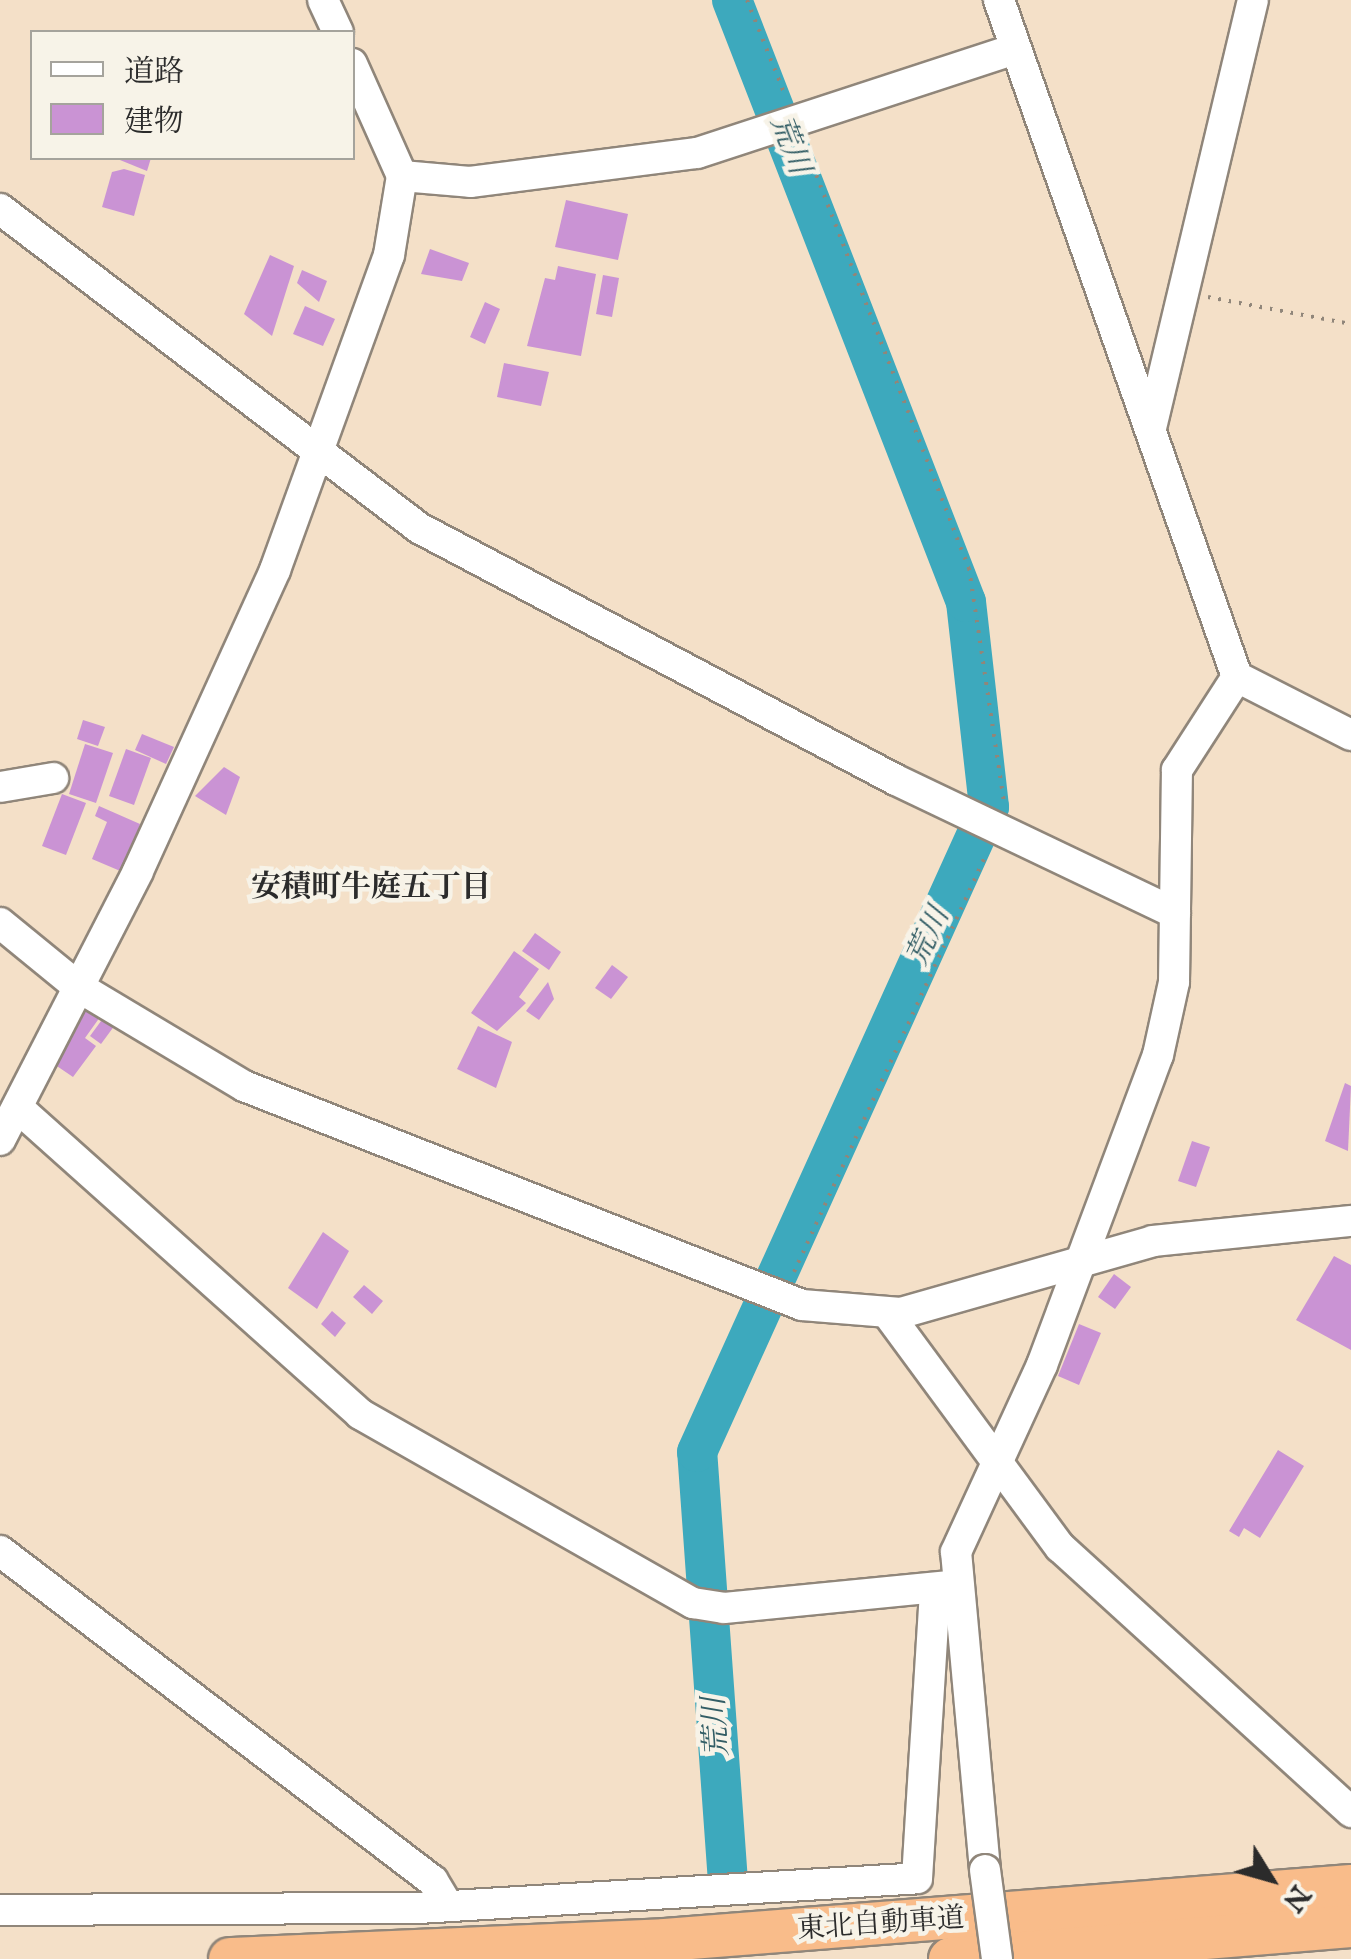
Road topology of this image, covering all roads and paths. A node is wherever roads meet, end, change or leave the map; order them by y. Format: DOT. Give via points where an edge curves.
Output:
graph roads {
  1 [pos="323,0"];
  2 [pos="746,0"];
  3 [pos="999,0"];
  4 [pos="1253,0"];
  5 [pos="337,30"];
  6 [pos="1015,49"];
  7 [pos="355,71"];
  8 [pos="796,123"];
  9 [pos="402,176"];
  10 [pos="0,209"];
  11 [pos="1189,293"];
  12 [pos="1351,324"];
  13 [pos="1152,428"];
  14 [pos="323,457"];
  15 [pos="1237,677"];
  16 [pos="1351,735"];
  17 [pos="53,778"];
  18 [pos="0,787"];
  19 [pos="998,828"];
  20 [pos="1175,914"];
  21 [pos="0,923"];
  22 [pos="77,986"];
  23 [pos="18,1108"];
  24 [pos="0,1140"];
  25 [pos="1351,1220"];
  26 [pos="1083,1257"];
  27 [pos="782,1299"];
  28 [pos="888,1314"];
  29 [pos="996,1464"];
  30 [pos="0,1551"];
  31 [pos="943,1588"];
  32 [pos="1351,1812"];
  33 [pos="1351,1886"];
  34 [pos="447,1904"];
  35 [pos="0,1910"];
  36 [pos="1351,1926"];
  37 [pos="230,1959"];
  38 [pos="950,1959"];
  39 [pos="997,1959"];
  1 -- 5 [label="street"];
  2 -- 8 [label="path"];
  3 -- 6 [label="street"];
  4 -- 11 [label="street"];
  6 -- 8 [label="street"];
  6 -- 13 [label="street"];
  7 -- 9 [label="street"];
  8 -- 9 [label="street" via="631,164 470,182"];
  8 -- 19 [label="path" via="970,568 1004,792"];
  9 -- 14 [label="street" via="390,255"];
  10 -- 14 [label="street"];
  11 -- 12 [label="path"];
  11 -- 13 [label="street"];
  13 -- 15 [label="street"];
  14 -- 19 [label="street" via="419,528"];
  14 -- 22 [label="street"];
  15 -- 16 [label="street"];
  15 -- 20 [label="street" via="1177,770"];
  17 -- 18 [label="street"];
  19 -- 20 [label="street"];
  19 -- 27 [label="path"];
  20 -- 26 [label="street" via="1167,1028"];
  21 -- 22 [label="street"];
  22 -- 23 [label="street"];
  22 -- 27 [label="street" via="244,1086"];
  23 -- 24 [label="street"];
  23 -- 31 [label="street" via="360,1414 693,1603"];
  25 -- 26 [label="street"];
  26 -- 28 [label="street"];
  26 -- 29 [label="street"];
  27 -- 28 [label="street"];
  28 -- 29 [label="street"];
  29 -- 31 [label="street" via="961,1529"];
  29 -- 32 [label="street" via="1060,1547"];
  30 -- 34 [label="street" via="434,1880"];
  31 -- 34 [label="street" via="917,1878"];
  31 -- 39 [label="street, bridge"];
  33 -- 37 [label="highway, 東北自動車道" via="665,1940"];
  34 -- 35 [label="street"];
  36 -- 38 [label="highway, 東北自動車道"];
}
